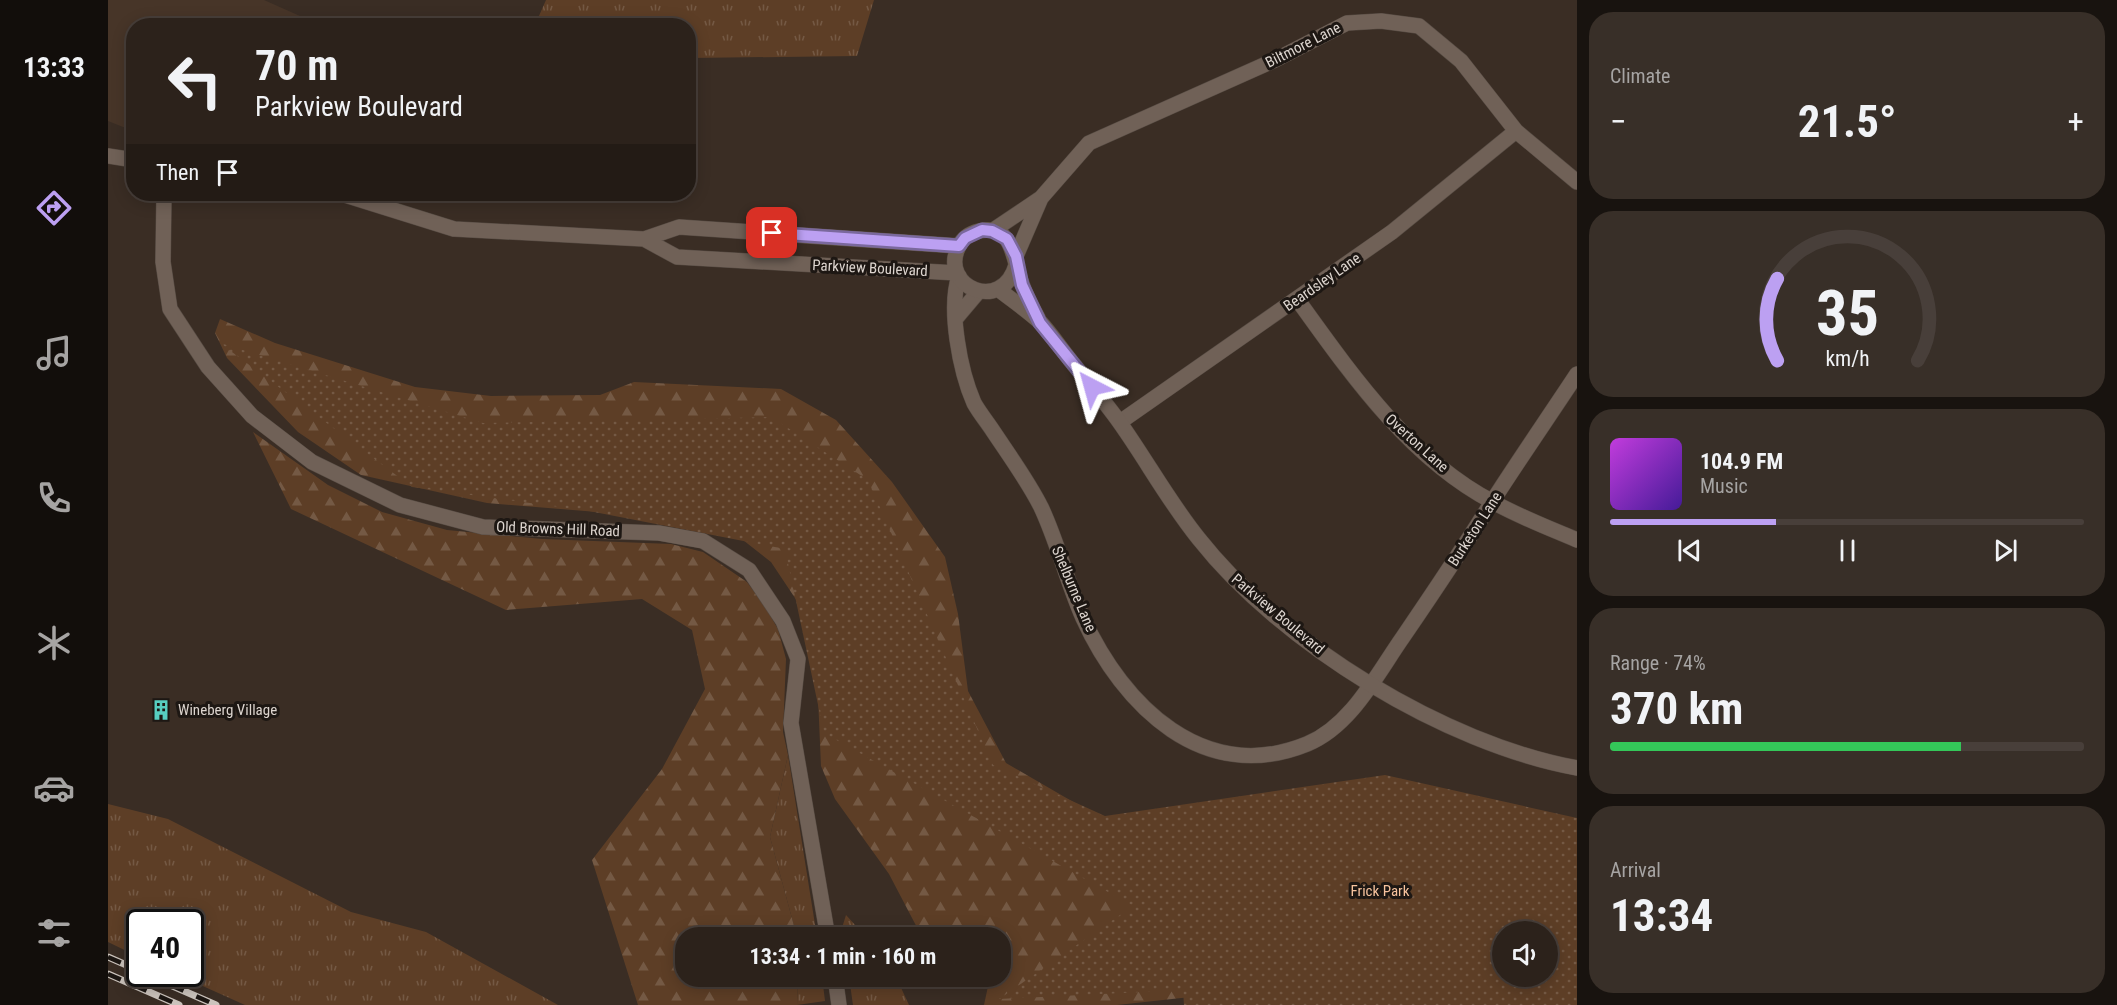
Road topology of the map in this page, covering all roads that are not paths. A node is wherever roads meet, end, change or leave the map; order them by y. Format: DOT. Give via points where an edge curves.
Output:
graph roads {
  1 [pos="1516,131"];
  2 [pos="108,156"];
  3 [pos="126,159"];
  4 [pos="1577,182"];
  5 [pos="1041,198"];
  6 [pos="164,201"];
  7 [pos="364,201"];
  8 [pos="992,231"];
  9 [pos="644,239"];
  10 [pos="959,246"];
  11 [pos="1016,261"];
  12 [pos="958,275"];
  13 [pos="998,289"];
  14 [pos="980,291"];
  15 [pos="1297,299"];
  16 [pos="957,317"];
  17 [pos="1040,323"];
  18 [pos="1577,374"];
  19 [pos="1120,422"];
  20 [pos="1492,502"];
  21 [pos="1577,540"];
  22 [pos="1371,682"];
  23 [pos="1577,768"];
  24 [pos="826,927"];
  25 [pos="837,987"];
  26 [pos="839,1005"];
  1 -- 4 [label="street, Biltmore Lane"];
  1 -- 5 [label="street, Biltmore Lane" via="1461,61 1419,26 1382,21 1347,23 1089,143"];
  1 -- 15 [label="street, Beardsley Lane" via="1392,232"];
  2 -- 3 [label="street"];
  5 -- 8 [label="street"];
  5 -- 11 [label="street"];
  6 -- 24 [label="street, Old Browns Hill Road" via="163,262 170,309 208,367 252,416 312,462 400,505 483,527 670,535 703,541 749,570 783,621 798,659 791,723"];
  7 -- 9 [label="street, Parkview Boulevard" via="454,229"];
  8 -- 10 [label="street" via="973,233"];
  8 -- 11 [label="street, Parkview Boulevard" via="1007,239"];
  9 -- 10 [label="street, Parkview Boulevard" via="679,227"];
  9 -- 12 [label="street, Parkview Boulevard" via="676,257"];
  10 -- 12 [label="street" via="955,264"];
  11 -- 13 [label="street" via="1007,284"];
  11 -- 17 [label="street, Parkview Boulevard" via="1022,285"];
  12 -- 14 [label="street" via="970,288"];
  12 -- 16 [label="street, Shelburne Lane" via="954,291"];
  13 -- 14 [label="street"];
  13 -- 17 [label="street, Parkview Boulevard"];
  14 -- 16 [label="street"];
  15 -- 19 [label="street, Beardsley Lane"];
  15 -- 20 [label="street, Overton Lane" via="1378,409 1448,472"];
  16 -- 22 [label="street, Shelburne Lane" via="960,349 975,403 1040,507 1084,619 1109,663 1164,727 1195,745 1231,756 1283,752 1333,729"];
  17 -- 19 [label="street, Parkview Boulevard"];
  18 -- 20 [label="street, Burketon Lane"];
  19 -- 22 [label="street, Parkview Boulevard" via="1157,483 1234,579 1337,663"];
  20 -- 21 [label="street, Overton Lane"];
  20 -- 22 [label="street, Burketon Lane"];
  22 -- 23 [label="street, Parkview Boulevard" via="1419,713 1496,745"];
  25 -- 26 [label="street"];
}
